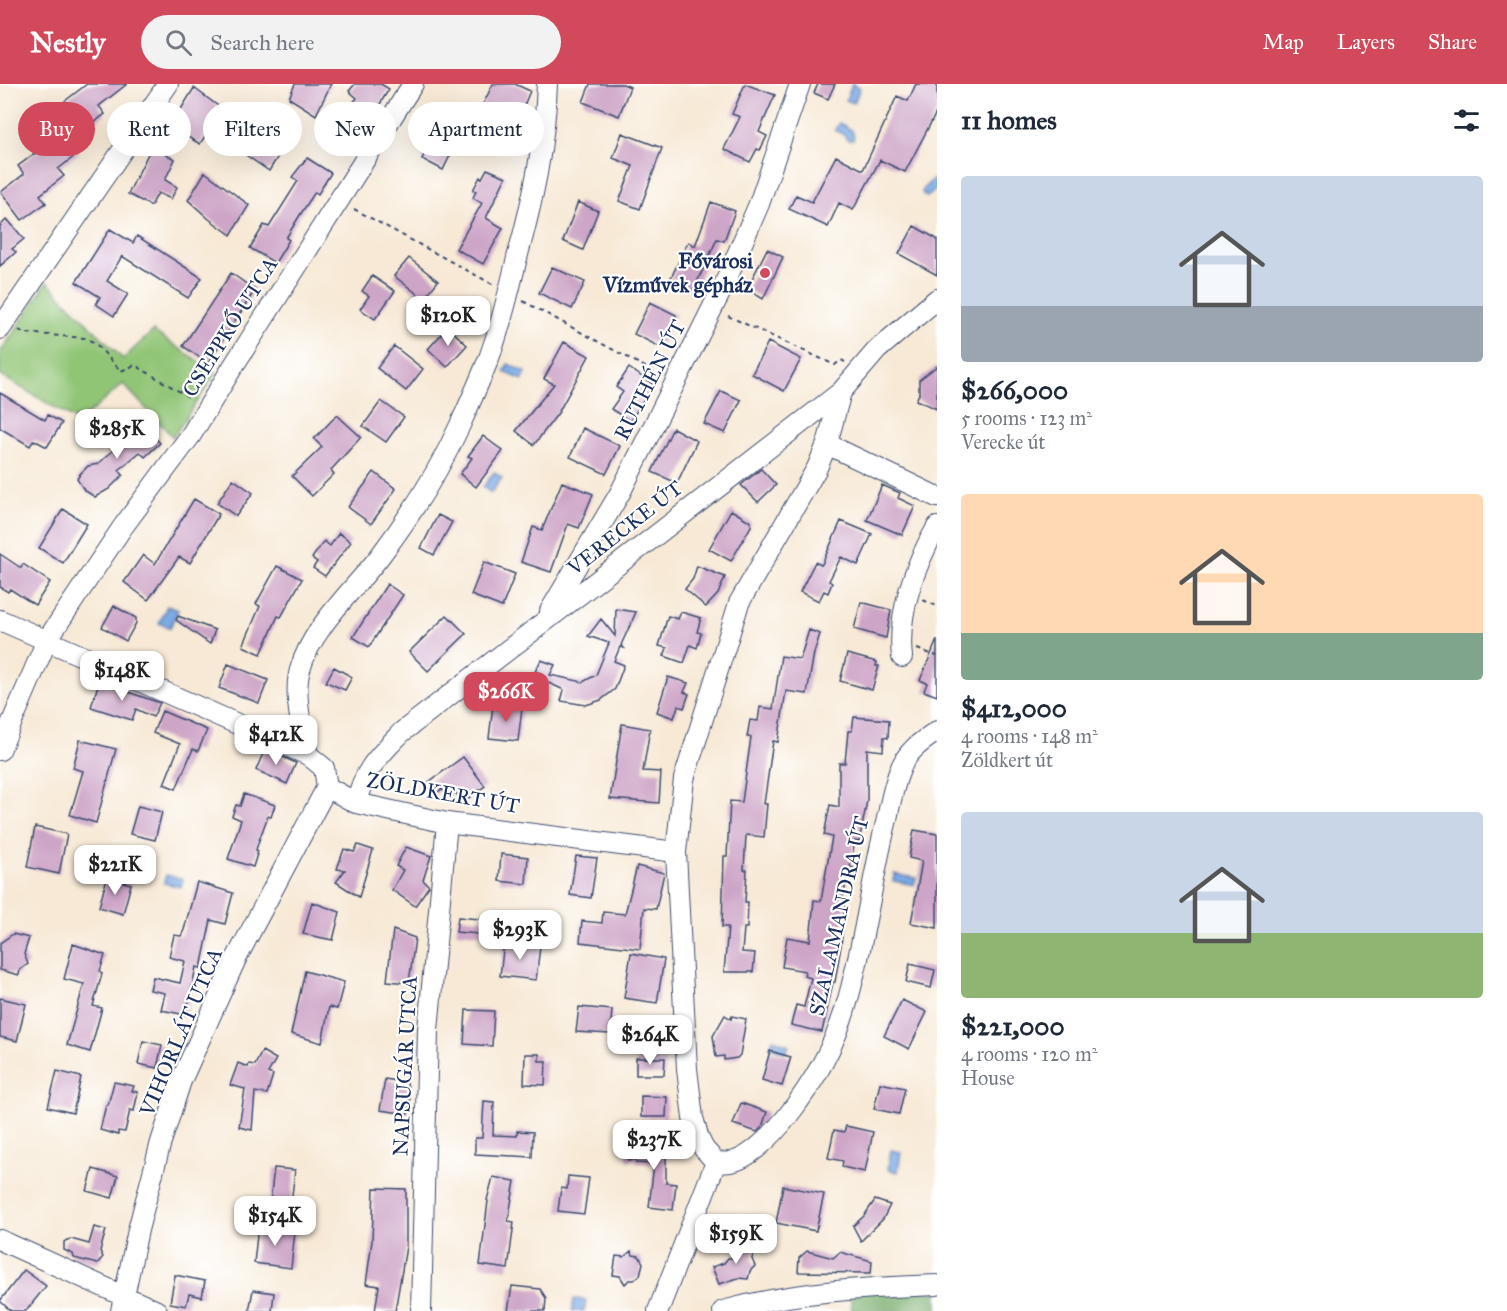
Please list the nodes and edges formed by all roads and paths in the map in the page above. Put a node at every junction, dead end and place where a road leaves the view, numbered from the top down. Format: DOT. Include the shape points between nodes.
graph roads {
  1 [pos="168,84"];
  2 [pos="412,84"];
  3 [pos="547,84"];
  4 [pos="800,84"];
  5 [pos="339,200"];
  6 [pos="508,293"];
  7 [pos="937,299"];
  8 [pos="712,309"];
  9 [pos="2,326"];
  10 [pos="835,365"];
  11 [pos="676,383"];
  12 [pos="841,392"];
  13 [pos="207,408"];
  14 [pos="827,444"];
  15 [pos="937,497"];
  16 [pos="937,527"];
  17 [pos="545,619"];
  18 [pos="0,620"];
  19 [pos="47,640"];
  20 [pos="902,657"];
  21 [pos="937,731"];
  22 [pos="0,750"];
  23 [pos="308,755"];
  24 [pos="327,787"];
  25 [pos="356,803"];
  26 [pos="447,823"];
  27 [pos="676,852"];
  28 [pos="716,1162"];
  29 [pos="0,1240"];
  30 [pos="937,1285"];
  31 [pos="122,1304"];
  32 [pos="157,1311"];
  33 [pos="422,1311"];
  34 [pos="658,1311"];
  35 [pos="723,1311"];
  1 -- 9 [label="street"];
  2 -- 5 [label="street, CSEPPKŐ UTCA"];
  3 -- 6 [label="street" via="540,160"];
  4 -- 8 [label="street, RUTHÉN ÚT" via="759,204"];
  5 -- 6 [label="path"];
  5 -- 13 [label="street, CSEPPKŐ UTCA"];
  6 -- 11 [label="path"];
  6 -- 23 [label="street" via="489,356 423,495 322,627 305,656 298,689"];
  7 -- 12 [label="street, VERECKE ÚT" via="877,350"];
  8 -- 10 [label="path"];
  8 -- 11 [label="street, RUTHÉN ÚT"];
  9 -- 13 [label="path" via="24,333 84,338 95,343 121,371 135,364"];
  11 -- 17 [label="street, RUTHÉN ÚT" via="620,493"];
  12 -- 14 [label="street"];
  12 -- 17 [label="street, VERECKE ÚT"];
  13 -- 19 [label="street, CSEPPKŐ UTCA"];
  14 -- 15 [label="street"];
  14 -- 27 [label="street" via="812,479 739,603 684,779"];
  16 -- 20 [label="street" via="909,586 900,642"];
  17 -- 25 [label="street, VERECKE ÚT" via="402,732 376,759 361,784"];
  18 -- 19 [label="street"];
  19 -- 22 [label="street, CSEPPKŐ UTCA"];
  19 -- 23 [label="street"];
  21 -- 28 [label="street, SZALAMANDRA ÚT" via="922,740 900,768 846,1006 834,1039 813,1079 769,1137 732,1162"];
  23 -- 24 [label="street" via="324,768"];
  24 -- 25 [label="street, ZÖLDKERT ÚT"];
  24 -- 31 [label="street, VIHORLÁT UTCA" via="236,960 181,1081 161,1142"];
  25 -- 26 [label="street, ZÖLDKERT ÚT"];
  26 -- 27 [label="street, ZÖLDKERT ÚT"];
  26 -- 33 [label="street, NAPSUGÁR UTCA" via="428,1030"];
  27 -- 28 [label="street" via="693,1118 704,1149"];
  28 -- 34 [label="street"];
  29 -- 31 [label="street"];
  30 -- 35 [label="street" via="782,1297"];
  31 -- 32 [label="street"];
}
